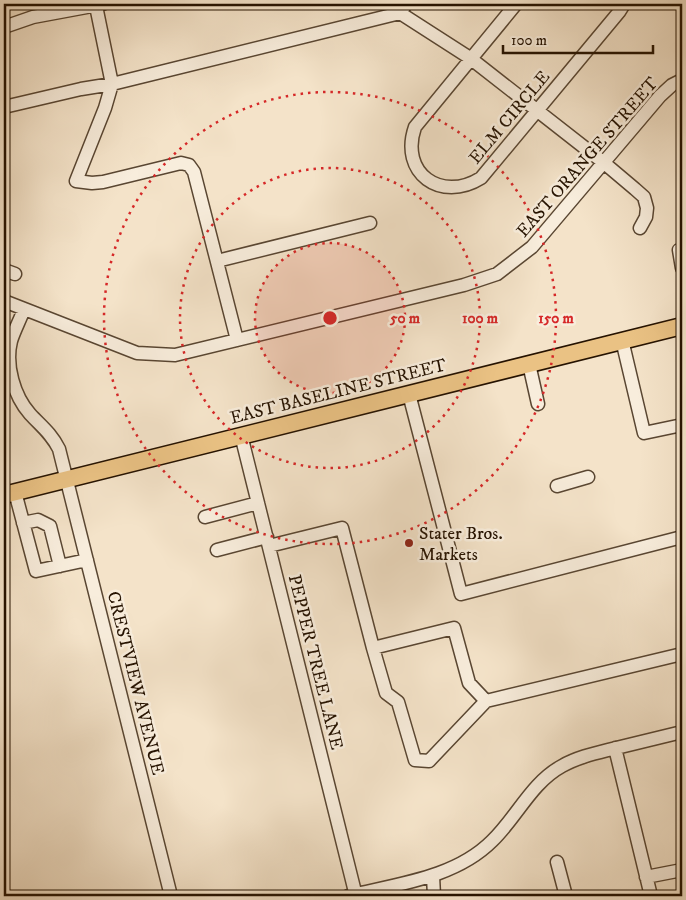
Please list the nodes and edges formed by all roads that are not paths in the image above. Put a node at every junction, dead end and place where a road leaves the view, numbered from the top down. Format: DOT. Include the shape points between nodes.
graph roads {
  1 [pos="516,4"];
  2 [pos="624,4"];
  3 [pos="100,5"];
  4 [pos="401,7"];
  5 [pos="4,27"];
  6 [pos="470,58"];
  7 [pos="682,80"];
  8 [pos="112,84"];
  9 [pos="4,107"];
  10 [pos="537,110"];
  11 [pos="603,162"];
  12 [pos="643,222"];
  13 [pos="370,223"];
  14 [pos="682,249"];
  15 [pos="217,261"];
  16 [pos="682,268"];
  17 [pos="4,301"];
  18 [pos="24,309"];
  19 [pos="682,326"];
  20 [pos="237,340"];
  21 [pos="622,340"];
  22 [pos="529,364"];
  23 [pos="409,394"];
  24 [pos="538,404"];
  25 [pos="682,425"];
  26 [pos="241,436"];
  27 [pos="588,477"];
  28 [pos="66,479"];
  29 [pos="557,486"];
  30 [pos="9,494"];
  31 [pos="258,503"];
  32 [pos="205,517"];
  33 [pos="23,523"];
  34 [pos="682,537"];
  35 [pos="268,541"];
  36 [pos="217,550"];
  37 [pos="87,560"];
  38 [pos="60,566"];
  39 [pos="373,648"];
  40 [pos="682,654"];
  41 [pos="486,701"];
  42 [pos="682,732"];
  43 [pos="615,748"];
  44 [pos="557,862"];
  45 [pos="682,870"];
  46 [pos="433,876"];
  47 [pos="646,877"];
  48 [pos="171,896"];
  49 [pos="353,896"];
  50 [pos="434,896"];
  51 [pos="566,896"];
  52 [pos="651,896"];
  1 -- 6 [label="street, ELM CIRCLE"];
  2 -- 10 [label="street, ELM CIRCLE"];
  3 -- 5 [label="street" via="33,17"];
  3 -- 8 [label="street"];
  4 -- 6 [label="street"];
  4 -- 8 [label="street"];
  6 -- 10 [label="street"];
  6 -- 10 [label="street, ELM CIRCLE" via="415,127 411,141 412,157 427,180 453,188 481,178"];
  7 -- 11 [label="street, EAST ORANGE STREET" via="660,96"];
  8 -- 9 [label="street"];
  8 -- 15 [label="street" via="76,181 103,182 181,163 189,165 194,172"];
  10 -- 11 [label="street"];
  11 -- 12 [label="street" via="644,197 647,208"];
  11 -- 20 [label="street, EAST ORANGE STREET" via="532,248 497,274 464,286"];
  13 -- 15 [label="street"];
  14 -- 16 [label="street" via="679,250"];
  15 -- 20 [label="street"];
  17 -- 18 [label="street, EAST ORANGE STREET"];
  18 -- 20 [label="street, EAST ORANGE STREET" via="137,353 175,355"];
  18 -- 28 [label="street, CRESTVIEW AVENUE" via="11,342 11,368 16,392 29,412 52,436 59,449"];
  19 -- 21 [label="main road, EAST BASELINE STREET"];
  21 -- 22 [label="main road, EAST BASELINE STREET"];
  21 -- 25 [label="street" via="644,433"];
  22 -- 23 [label="main road, EAST BASELINE STREET"];
  22 -- 24 [label="street"];
  23 -- 26 [label="main road, EAST BASELINE STREET"];
  23 -- 34 [label="street" via="461,594"];
  26 -- 28 [label="main road, EAST BASELINE STREET"];
  26 -- 31 [label="street, PEPPER TREE LANE"];
  27 -- 29 [label="street"];
  28 -- 30 [label="main road, EAST BASELINE STREET"];
  28 -- 37 [label="street, CRESTVIEW AVENUE"];
  30 -- 33 [label="street"];
  31 -- 32 [label="street"];
  31 -- 35 [label="street, PEPPER TREE LANE"];
  33 -- 38 [label="street" via="38,520 50,526"];
  33 -- 38 [label="street" via="36,571"];
  35 -- 36 [label="street"];
  35 -- 39 [label="street" via="342,528"];
  35 -- 49 [label="street, PEPPER TREE LANE"];
  37 -- 38 [label="street"];
  37 -- 48 [label="street, CRESTVIEW AVENUE"];
  39 -- 41 [label="street" via="454,628 469,683"];
  39 -- 41 [label="street" via="386,693 398,702 415,760 429,761"];
  40 -- 41 [label="street"];
  42 -- 43 [label="street"];
  43 -- 46 [label="street" via="560,767 526,798 492,841 461,863"];
  43 -- 47 [label="street"];
  44 -- 51 [label="street"];
  45 -- 47 [label="street"];
  46 -- 49 [label="street"];
  46 -- 50 [label="street"];
  47 -- 52 [label="street"];
}
